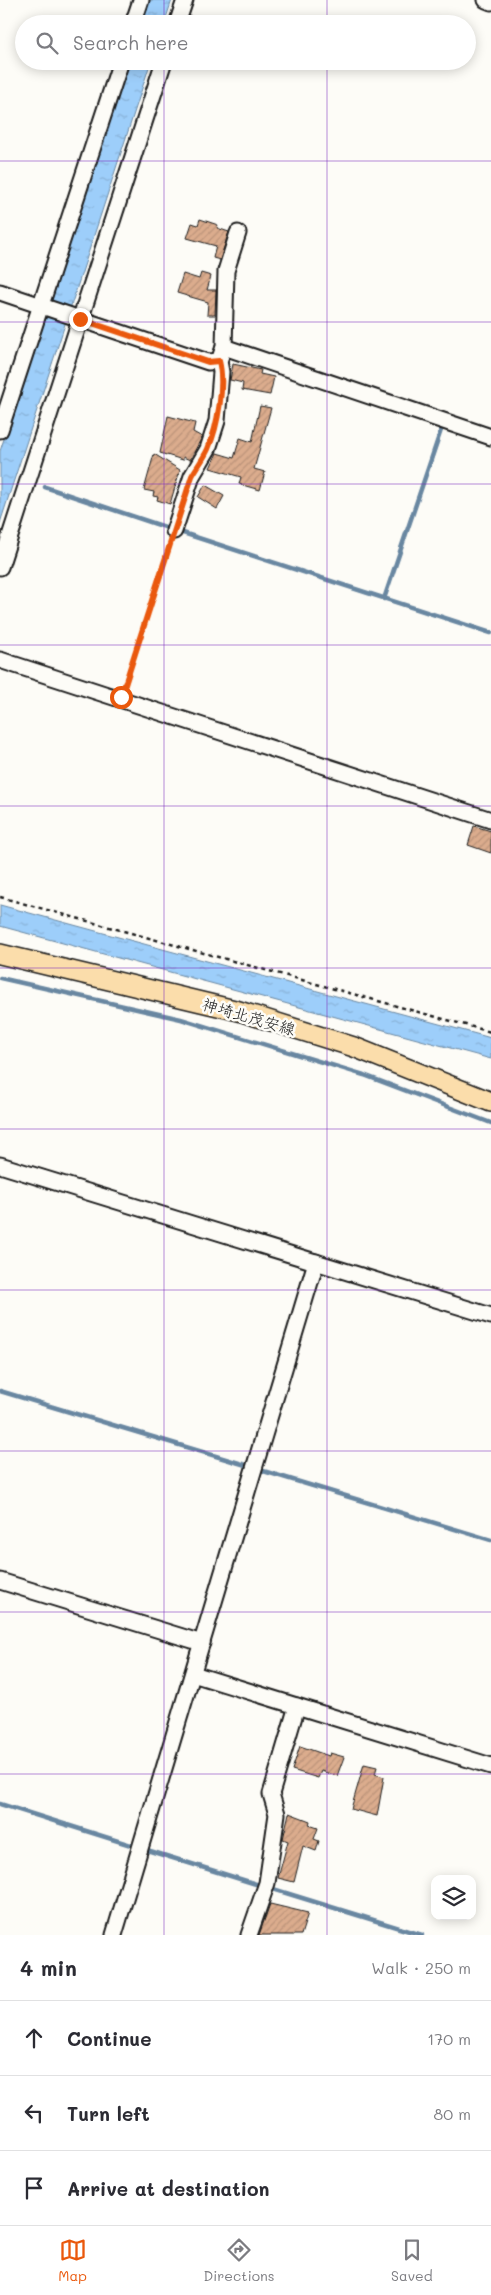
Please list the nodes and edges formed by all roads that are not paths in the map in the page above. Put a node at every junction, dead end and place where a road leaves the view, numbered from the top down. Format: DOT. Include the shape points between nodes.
graph roads {
  1 [pos="141,0"];
  2 [pos="184,0"];
  3 [pos="486,0"];
  4 [pos="491,2"];
  5 [pos="136,15"];
  6 [pos="180,15"];
  7 [pos="118,70"];
  8 [pos="161,70"];
  9 [pos="238,233"];
  10 [pos="0,292"];
  11 [pos="43,306"];
  12 [pos="76,317"];
  13 [pos="221,354"];
  14 [pos="0,430"];
  15 [pos="491,437"];
  16 [pos="174,532"];
  17 [pos="0,567"];
  18 [pos="0,660"];
  19 [pos="491,820"];
  20 [pos="0,954"];
  21 [pos="491,1102"];
  22 [pos="0,1165"];
  23 [pos="316,1262"];
  24 [pos="491,1316"];
  25 [pos="0,1581"];
  26 [pos="202,1643"];
  27 [pos="193,1674"];
  28 [pos="297,1706"];
  29 [pos="491,1766"];
  30 [pos="114,1935"];
  31 [pos="249,1935"];
  1 -- 5 [label="street"];
  2 -- 6 [label="street"];
  3 -- 4 [label="street"];
  7 -- 11 [label="street"];
  8 -- 12 [label="street"];
  9 -- 13 [label="street" via="226,271"];
  10 -- 11 [label="street"];
  11 -- 12 [label="street"];
  11 -- 14 [label="street"];
  12 -- 13 [label="street" via="208,362"];
  12 -- 17 [label="street"];
  13 -- 15 [label="street"];
  13 -- 16 [label="street" via="217,421 208,449 192,476"];
  18 -- 19 [label="street"];
  20 -- 21 [label="main road, 神埼北茂安線" via="239,1011 354,1047"];
  22 -- 23 [label="street"];
  23 -- 24 [label="street"];
  23 -- 26 [label="street"];
  25 -- 26 [label="street"];
  26 -- 27 [label="street"];
  27 -- 28 [label="street"];
  27 -- 30 [label="street"];
  28 -- 29 [label="street"];
  28 -- 31 [label="street" via="271,1794 277,1814 267,1883"];
}
